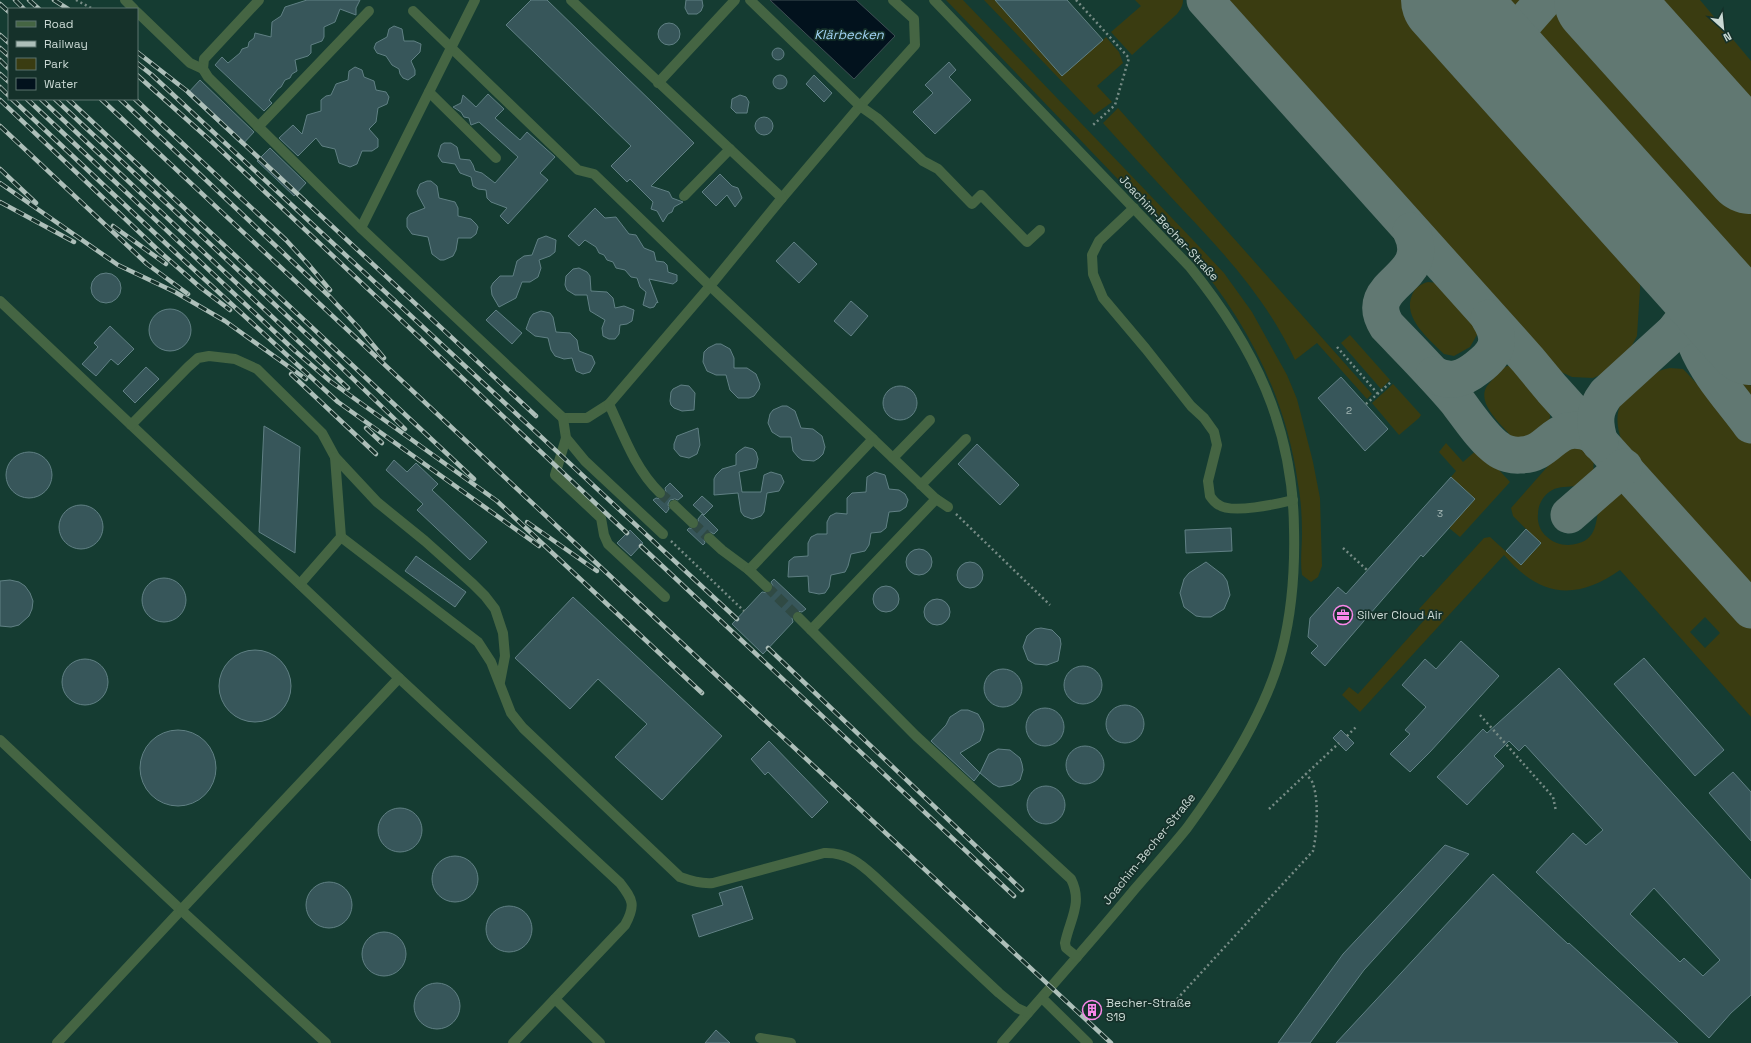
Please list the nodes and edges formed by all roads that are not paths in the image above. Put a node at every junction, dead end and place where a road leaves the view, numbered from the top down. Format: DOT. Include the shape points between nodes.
graph roads {
  1 [pos="125,0"];
  2 [pos="259,0"];
  3 [pos="475,0"];
  4 [pos="571,0"];
  5 [pos="735,0"];
  6 [pos="750,0"];
  7 [pos="893,0"];
  8 [pos="934,0"];
  9 [pos="133,8"];
  10 [pos="369,11"];
  11 [pos="413,11"];
  12 [pos="138,13"];
  13 [pos="451,47"];
  14 [pos="203,69"];
  15 [pos="658,83"];
  16 [pos="429,92"];
  17 [pos="860,106"];
  18 [pos="258,127"];
  19 [pos="730,149"];
  20 [pos="496,158"];
  21 [pos="684,196"];
  22 [pos="782,198"];
  23 [pos="1134,208"];
  24 [pos="361,228"];
  25 [pos="1040,230"];
  26 [pos="710,286"];
  27 [pos="0,301"];
  28 [pos="609,404"];
  29 [pos="563,418"];
  30 [pos="930,420"];
  31 [pos="131,425"];
  32 [pos="566,438"];
  33 [pos="873,439"];
  34 [pos="966,439"];
  35 [pos="335,457"];
  36 [pos="893,458"];
  37 [pos="921,485"];
  38 [pos="660,493"];
  39 [pos="936,499"];
  40 [pos="1293,500"];
  41 [pos="674,505"];
  42 [pos="948,507"];
  43 [pos="693,523"];
  44 [pos="663,534"];
  45 [pos="341,537"];
  46 [pos="709,538"];
  47 [pos="749,570"];
  48 [pos="300,584"];
  49 [pos="767,586"];
  50 [pos="665,597"];
  51 [pos="798,617"];
  52 [pos="811,630"];
  53 [pos="398,678"];
  54 [pos="500,682"];
  55 [pos="0,740"];
  56 [pos="181,910"];
  57 [pos="1077,957"];
  58 [pos="1042,998"];
  59 [pos="555,999"];
  60 [pos="1028,1013"];
  61 [pos="760,1038"];
  62 [pos="57,1043"];
  63 [pos="326,1043"];
  64 [pos="513,1043"];
  65 [pos="600,1043"];
  66 [pos="791,1043"];
  67 [pos="1002,1043"];
  68 [pos="1088,1043"];
  1 -- 9 [label="street"];
  2 -- 14 [label="street" via="204,59"];
  3 -- 13 [label="street"];
  4 -- 15 [label="street"];
  5 -- 15 [label="street"];
  6 -- 17 [label="street"];
  7 -- 17 [label="street" via="914,19 915,45"];
  8 -- 23 [label="street, Joachim-Becher-Straße"];
  10 -- 18 [label="street"];
  11 -- 13 [label="street"];
  12 -- 14 [label="street" via="190,63"];
  13 -- 16 [label="street"];
  13 -- 26 [label="street" via="578,170 594,174"];
  14 -- 18 [label="street"];
  15 -- 19 [label="street"];
  16 -- 20 [label="street"];
  16 -- 24 [label="street"];
  17 -- 22 [label="street"];
  17 -- 25 [label="street" via="877,118 923,161 938,170 972,204 981,195 1026,242"];
  18 -- 24 [label="street"];
  19 -- 21 [label="street"];
  19 -- 22 [label="street"];
  22 -- 26 [label="street"];
  23 -- 40 [label="street, Joachim-Becher-Straße" via="1190,267 1235,328 1267,392 1281,429 1291,476"];
  23 -- 40 [label="street" via="1099,241 1092,255 1093,274 1102,298 1214,432 1217,445 1208,481 1210,496 1219,506 1263,507"];
  24 -- 29 [label="street"];
  26 -- 28 [label="street"];
  26 -- 33 [label="street"];
  27 -- 31 [label="street"];
  28 -- 29 [label="street" via="587,418"];
  28 -- 38 [label="street" via="637,464"];
  29 -- 32 [label="street"];
  30 -- 36 [label="street"];
  31 -- 35 [label="street" via="198,358 209,356 235,359 257,369 271,382 322,434"];
  31 -- 48 [label="street"];
  32 -- 44 [label="street" via="585,461"];
  32 -- 50 [label="street" via="555,475 601,518 608,544"];
  33 -- 36 [label="street"];
  33 -- 47 [label="street"];
  34 -- 37 [label="street"];
  35 -- 45 [label="street"];
  35 -- 54 [label="street" via="377,502 425,541 485,596 494,610 502,634 505,656"];
  36 -- 37 [label="street"];
  37 -- 39 [label="street"];
  39 -- 42 [label="street"];
  39 -- 52 [label="street"];
  40 -- 57 [label="street, Joachim-Becher-Straße" via="1295,547 1292,593 1282,650 1265,698 1236,753 1186,829"];
  41 -- 43 [label="street"];
  45 -- 48 [label="street"];
  45 -- 54 [label="street" via="478,642 492,662"];
  46 -- 47 [label="street"];
  47 -- 49 [label="street"];
  48 -- 53 [label="street"];
  51 -- 52 [label="street"];
  52 -- 57 [label="street" via="916,736 1071,879 1075,887 1076,904 1065,943 1066,948"];
  53 -- 56 [label="street"];
  53 -- 59 [label="street" via="620,883 631,900 633,908 625,925"];
  54 -- 60 [label="street" via="511,713 523,728 680,877 713,883 824,853 849,857 870,872 998,993"];
  55 -- 56 [label="street"];
  56 -- 62 [label="street"];
  56 -- 63 [label="street"];
  57 -- 58 [label="street, Joachim-Becher-Straße"];
  58 -- 60 [label="street, Joachim-Becher-Straße"];
  58 -- 68 [label="street"];
  59 -- 64 [label="street"];
  59 -- 65 [label="street"];
  60 -- 67 [label="street, Joachim-Becher-Straße"];
  61 -- 66 [label="street"];
}
